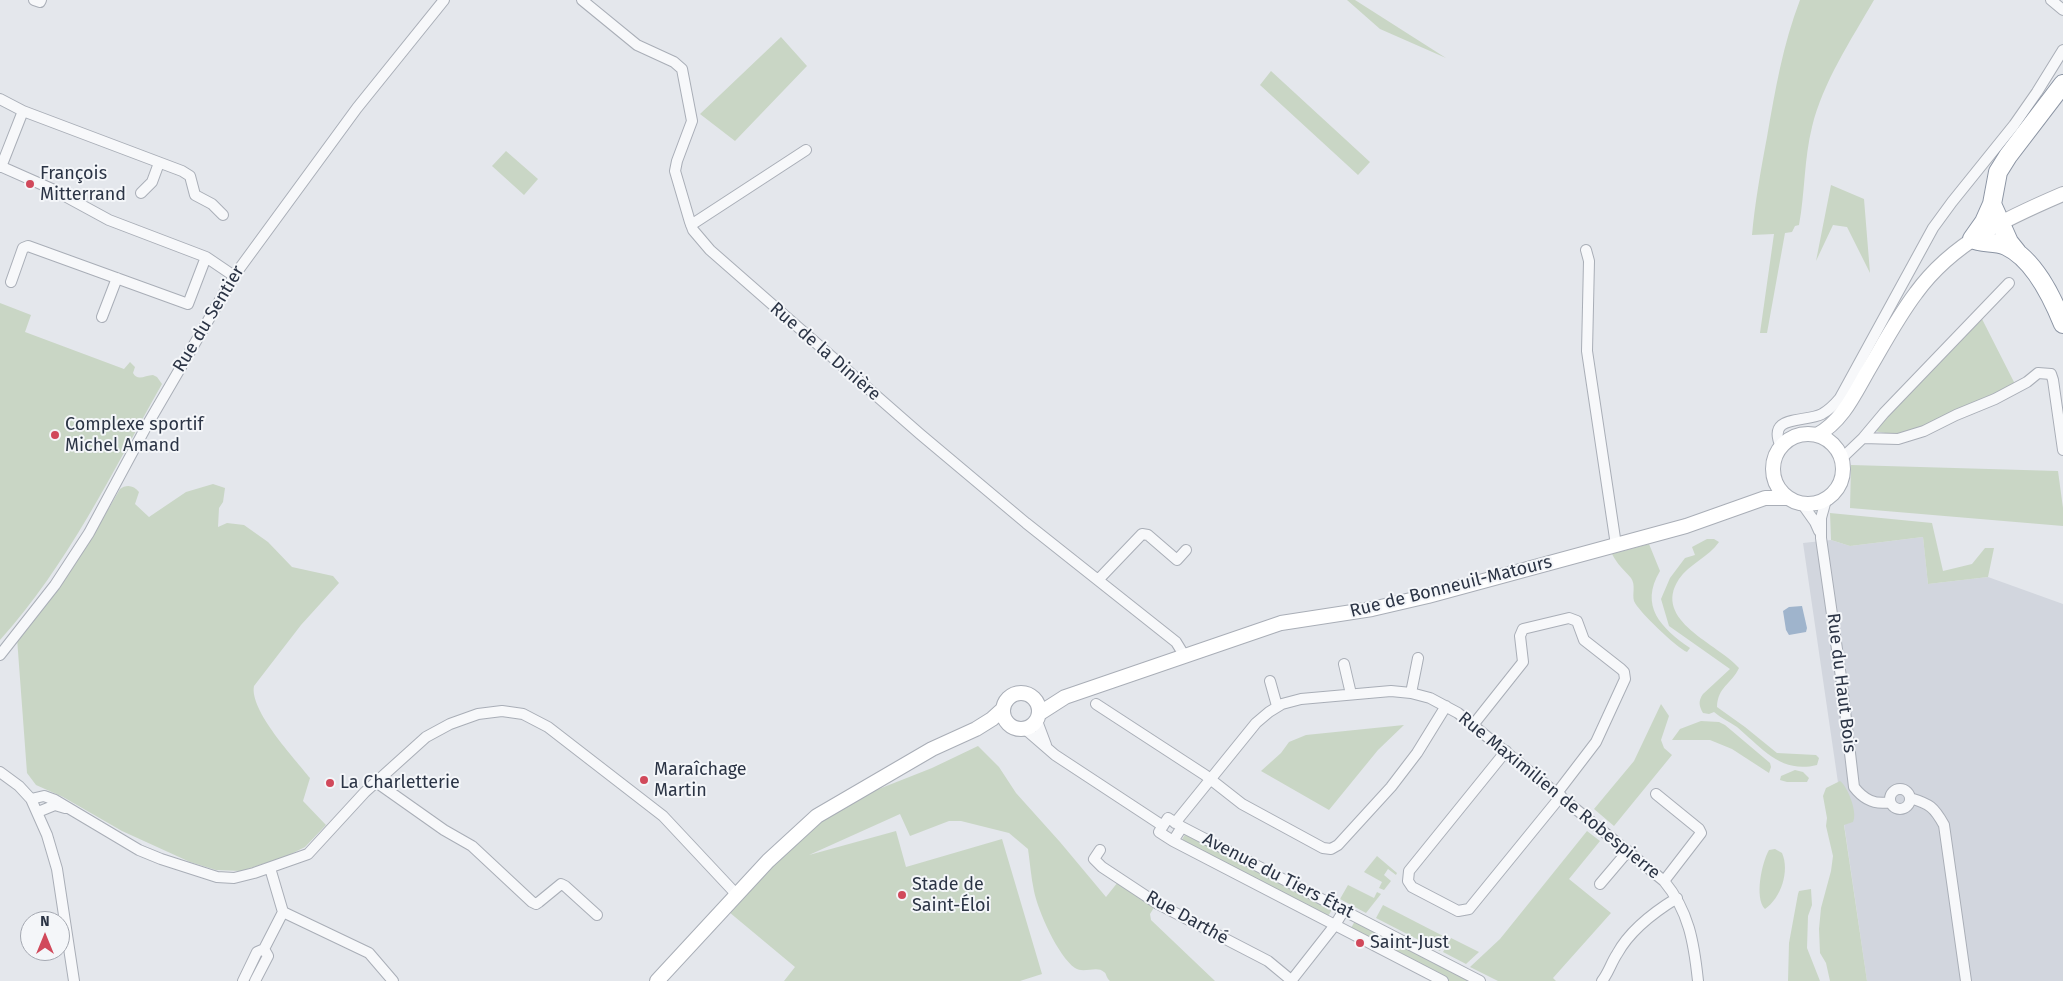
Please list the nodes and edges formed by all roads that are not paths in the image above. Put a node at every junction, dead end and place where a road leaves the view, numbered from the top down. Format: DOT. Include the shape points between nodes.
graph roads {
  1 [pos="34,0"];
  2 [pos="41,0"];
  3 [pos="444,0"];
  4 [pos="582,0"];
  5 [pos="2051,0"];
  6 [pos="2063,10"];
  7 [pos="2063,50"];
  8 [pos="2063,84"];
  9 [pos="0,99"];
  10 [pos="23,111"];
  11 [pos="806,150"];
  12 [pos="159,163"];
  13 [pos="1,166"];
  14 [pos="141,193"];
  15 [pos="2061,195"];
  16 [pos="1992,204"];
  17 [pos="223,215"];
  18 [pos="2000,222"];
  19 [pos="691,225"];
  20 [pos="1972,239"];
  21 [pos="1586,250"];
  22 [pos="2020,256"];
  23 [pos="206,257"];
  24 [pos="234,276"];
  25 [pos="117,278"];
  26 [pos="11,282"];
  27 [pos="2009,283"];
  28 [pos="102,316"];
  29 [pos="2063,324"];
  30 [pos="1847,408"];
  31 [pos="1817,435"];
  32 [pos="1863,438"];
  33 [pos="1781,447"];
  34 [pos="2063,450"];
  35 [pos="1838,454"];
  36 [pos="1772,475"];
  37 [pos="1785,498"];
  38 [pos="1826,500"];
  39 [pos="1752,502"];
  40 [pos="1803,504"];
  41 [pos="1821,538"];
  42 [pos="1616,545"];
  43 [pos="1186,550"];
  44 [pos="1098,580"];
  45 [pos="0,655"];
  46 [pos="1184,655"];
  47 [pos="1418,658"];
  48 [pos="1344,664"];
  49 [pos="1270,681"];
  50 [pos="1411,693"];
  51 [pos="1351,694"];
  52 [pos="1065,697"];
  53 [pos="1034,698"];
  54 [pos="1096,704"];
  55 [pos="1277,706"];
  56 [pos="1446,706"];
  57 [pos="1003,709"];
  58 [pos="1038,717"];
  59 [pos="1008,723"];
  60 [pos="1473,725"];
  61 [pos="976,729"];
  62 [pos="1025,729"];
  63 [pos="1047,749"];
  64 [pos="1506,751"];
  65 [pos="0,772"];
  66 [pos="1211,780"];
  67 [pos="376,782"];
  68 [pos="1656,794"];
  69 [pos="1559,795"];
  70 [pos="31,799"];
  71 [pos="38,812"];
  72 [pos="74,812"];
  73 [pos="1178,825"];
  74 [pos="1163,826"];
  75 [pos="1172,841"];
  76 [pos="1100,850"];
  77 [pos="1628,851"];
  78 [pos="270,868"];
  79 [pos="1664,881"];
  80 [pos="1600,884"];
  81 [pos="737,895"];
  82 [pos="1677,898"];
  83 [pos="1344,910"];
  84 [pos="283,912"];
  85 [pos="597,915"];
  86 [pos="1335,925"];
  87 [pos="264,949"];
  88 [pos="74,981"];
  89 [pos="243,981"];
  90 [pos="255,981"];
  91 [pos="393,981"];
  92 [pos="657,981"];
  93 [pos="1291,981"];
  94 [pos="1443,981"];
  95 [pos="1480,981"];
  96 [pos="1602,981"];
  97 [pos="1698,981"];
  98 [pos="1966,981"];
  1 -- 2 [label="street"];
  3 -- 24 [label="street, Rue du Sentier" via="358,107"];
  4 -- 19 [label="street, Rue de la Dinière" via="637,44 674,62 682,70 692,121 676,160 675,171"];
  5 -- 6 [label="street"];
  7 -- 33 [label="street" via="2014,125 1933,228 1840,398 1822,414 1780,425 1777,430"];
  8 -- 16 [label="highway" via="1998,172"];
  9 -- 10 [label="street"];
  10 -- 12 [label="street"];
  10 -- 13 [label="street"];
  11 -- 19 [label="street"];
  12 -- 14 [label="street" via="152,182"];
  12 -- 17 [label="street" via="190,176 195,195 212,204"];
  13 -- 23 [label="street" via="109,220"];
  15 -- 18 [label="main road"];
  16 -- 18 [label="highway"];
  16 -- 20 [label="highway"];
  18 -- 20 [label="main road"];
  18 -- 22 [label="highway"];
  19 -- 44 [label="street, Rue de la Dinière" via="710,250 920,434"];
  20 -- 22 [label="highway" via="2000,244"];
  20 -- 30 [label="main road" via="1916,292"];
  21 -- 42 [label="street" via="1589,261 1587,351"];
  22 -- 29 [label="highway" via="2048,292"];
  23 -- 24 [label="street"];
  23 -- 25 [label="street" via="188,304"];
  24 -- 45 [label="street, Rue du Sentier" via="89,533 50,592"];
  25 -- 26 [label="street" via="28,246 23,248"];
  25 -- 28 [label="street"];
  27 -- 32 [label="street"];
  30 -- 31 [label="main road" via="1828,430"];
  30 -- 35 [label="main road" via="1837,436"];
  31 -- 33 [label="main road" via="1797,436"];
  31 -- 35 [label="main road" via="1826,439"];
  32 -- 34 [label="street" via="1898,439 1924,431 1996,399 2038,373 2047,372 2054,380"];
  32 -- 35 [label="street"];
  33 -- 36 [label="main road"];
  35 -- 38 [label="main road" via="1841,482"];
  36 -- 37 [label="main road"];
  36 -- 39 [label="main road, Rue de Bonneuil-Matours"];
  37 -- 39 [label="main road, Rue de Bonneuil-Matours"];
  37 -- 40 [label="main road"];
  38 -- 40 [label="main road"];
  38 -- 41 [label="street, Rue du Haut Bois" via="1821,518"];
  39 -- 42 [label="main road, Rue de Bonneuil-Matours" via="1704,520"];
  40 -- 41 [label="street, Rue du Haut Bois"];
  41 -- 98 [label="street, Rue du Haut Bois" via="1854,787 1871,802 1890,802 1902,810 1908,806 1910,798 1928,803 1937,812 1944,825"];
  42 -- 46 [label="main road, Rue de Bonneuil-Matours" via="1386,606 1281,623"];
  43 -- 44 [label="street" via="1177,560 1142,534"];
  44 -- 46 [label="street, Rue de la Dinière" via="1176,642"];
  46 -- 52 [label="main road, Rue de Bonneuil-Matours"];
  47 -- 50 [label="street"];
  48 -- 51 [label="street"];
  49 -- 55 [label="street"];
  50 -- 51 [label="street, Rue Maximilien de Robespierre"];
  50 -- 56 [label="street, Rue Maximilien de Robespierre"];
  51 -- 55 [label="street, Rue Maximilien de Robespierre" via="1301,699"];
  52 -- 53 [label="main road, Rue de Bonneuil-Matours"];
  52 -- 58 [label="main road, Rue de Bonneuil-Matours"];
  53 -- 57 [label="main road" via="1015,694"];
  53 -- 58 [label="main road" via="1038,704"];
  54 -- 66 [label="street"];
  55 -- 66 [label="street, Rue Maximilien de Robespierre" via="1256,724"];
  56 -- 60 [label="street, Rue Maximilien de Robespierre"];
  56 -- 66 [label="street" via="1390,787 1331,849 1323,848 1263,816"];
  57 -- 59 [label="main road"];
  57 -- 61 [label="main road"];
  58 -- 62 [label="main road"];
  58 -- 63 [label="street"];
  59 -- 61 [label="main road"];
  59 -- 62 [label="main road" via="1014,728"];
  60 -- 64 [label="street, Rue Maximilien de Robespierre"];
  60 -- 69 [label="street" via="1523,662 1520,636 1523,629 1564,618 1577,621 1584,640 1621,669 1625,679 1596,742"];
  61 -- 81 [label="main road" via="932,749 817,816 800,829"];
  62 -- 63 [label="street"];
  63 -- 74 [label="street"];
  64 -- 69 [label="street, Rue Maximilien de Robespierre"];
  64 -- 69 [label="street" via="1409,871 1408,881 1412,887 1458,911 1470,909"];
  65 -- 70 [label="street"];
  66 -- 73 [label="street, Rue Maximilien de Robespierre"];
  67 -- 78 [label="street" via="308,854"];
  67 -- 81 [label="street" via="426,737 450,724 491,711 523,714 548,726 663,816"];
  67 -- 85 [label="street" via="477,850 532,902 536,904 561,884"];
  68 -- 79 [label="street" via="1701,833"];
  69 -- 77 [label="street, Rue Maximilien de Robespierre"];
  70 -- 71 [label="street"];
  70 -- 72 [label="street" via="49,797"];
  71 -- 72 [label="street" via="55,805"];
  71 -- 88 [label="street" via="57,869"];
  72 -- 78 [label="street" via="139,850 217,877 234,878"];
  73 -- 74 [label="street" via="1168,818"];
  73 -- 75 [label="street, Rue Maximilien de Robespierre"];
  73 -- 83 [label="street, Avenue du Tiers État"];
  74 -- 75 [label="street" via="1159,832"];
  75 -- 86 [label="street, Avenue du Tiers État"];
  76 -- 93 [label="street, Rue Darthé" via="1094,859 1102,867 1158,904 1268,961"];
  77 -- 79 [label="street, Rue Maximilien de Robespierre"];
  77 -- 80 [label="street"];
  78 -- 84 [label="street"];
  79 -- 82 [label="street, Rue Maximilien de Robespierre"];
  81 -- 92 [label="main road"];
  82 -- 96 [label="street" via="1655,912 1634,932 1617,953"];
  82 -- 97 [label="street, Rue Maximilien de Robespierre" via="1693,936"];
  83 -- 86 [label="street"];
  83 -- 95 [label="street, Avenue du Tiers État"];
  84 -- 87 [label="street"];
  84 -- 91 [label="street" via="369,953"];
  86 -- 93 [label="street"];
  86 -- 94 [label="street, Avenue du Tiers État"];
  87 -- 89 [label="street" via="257,952"];
  87 -- 90 [label="street" via="268,956"];
}
